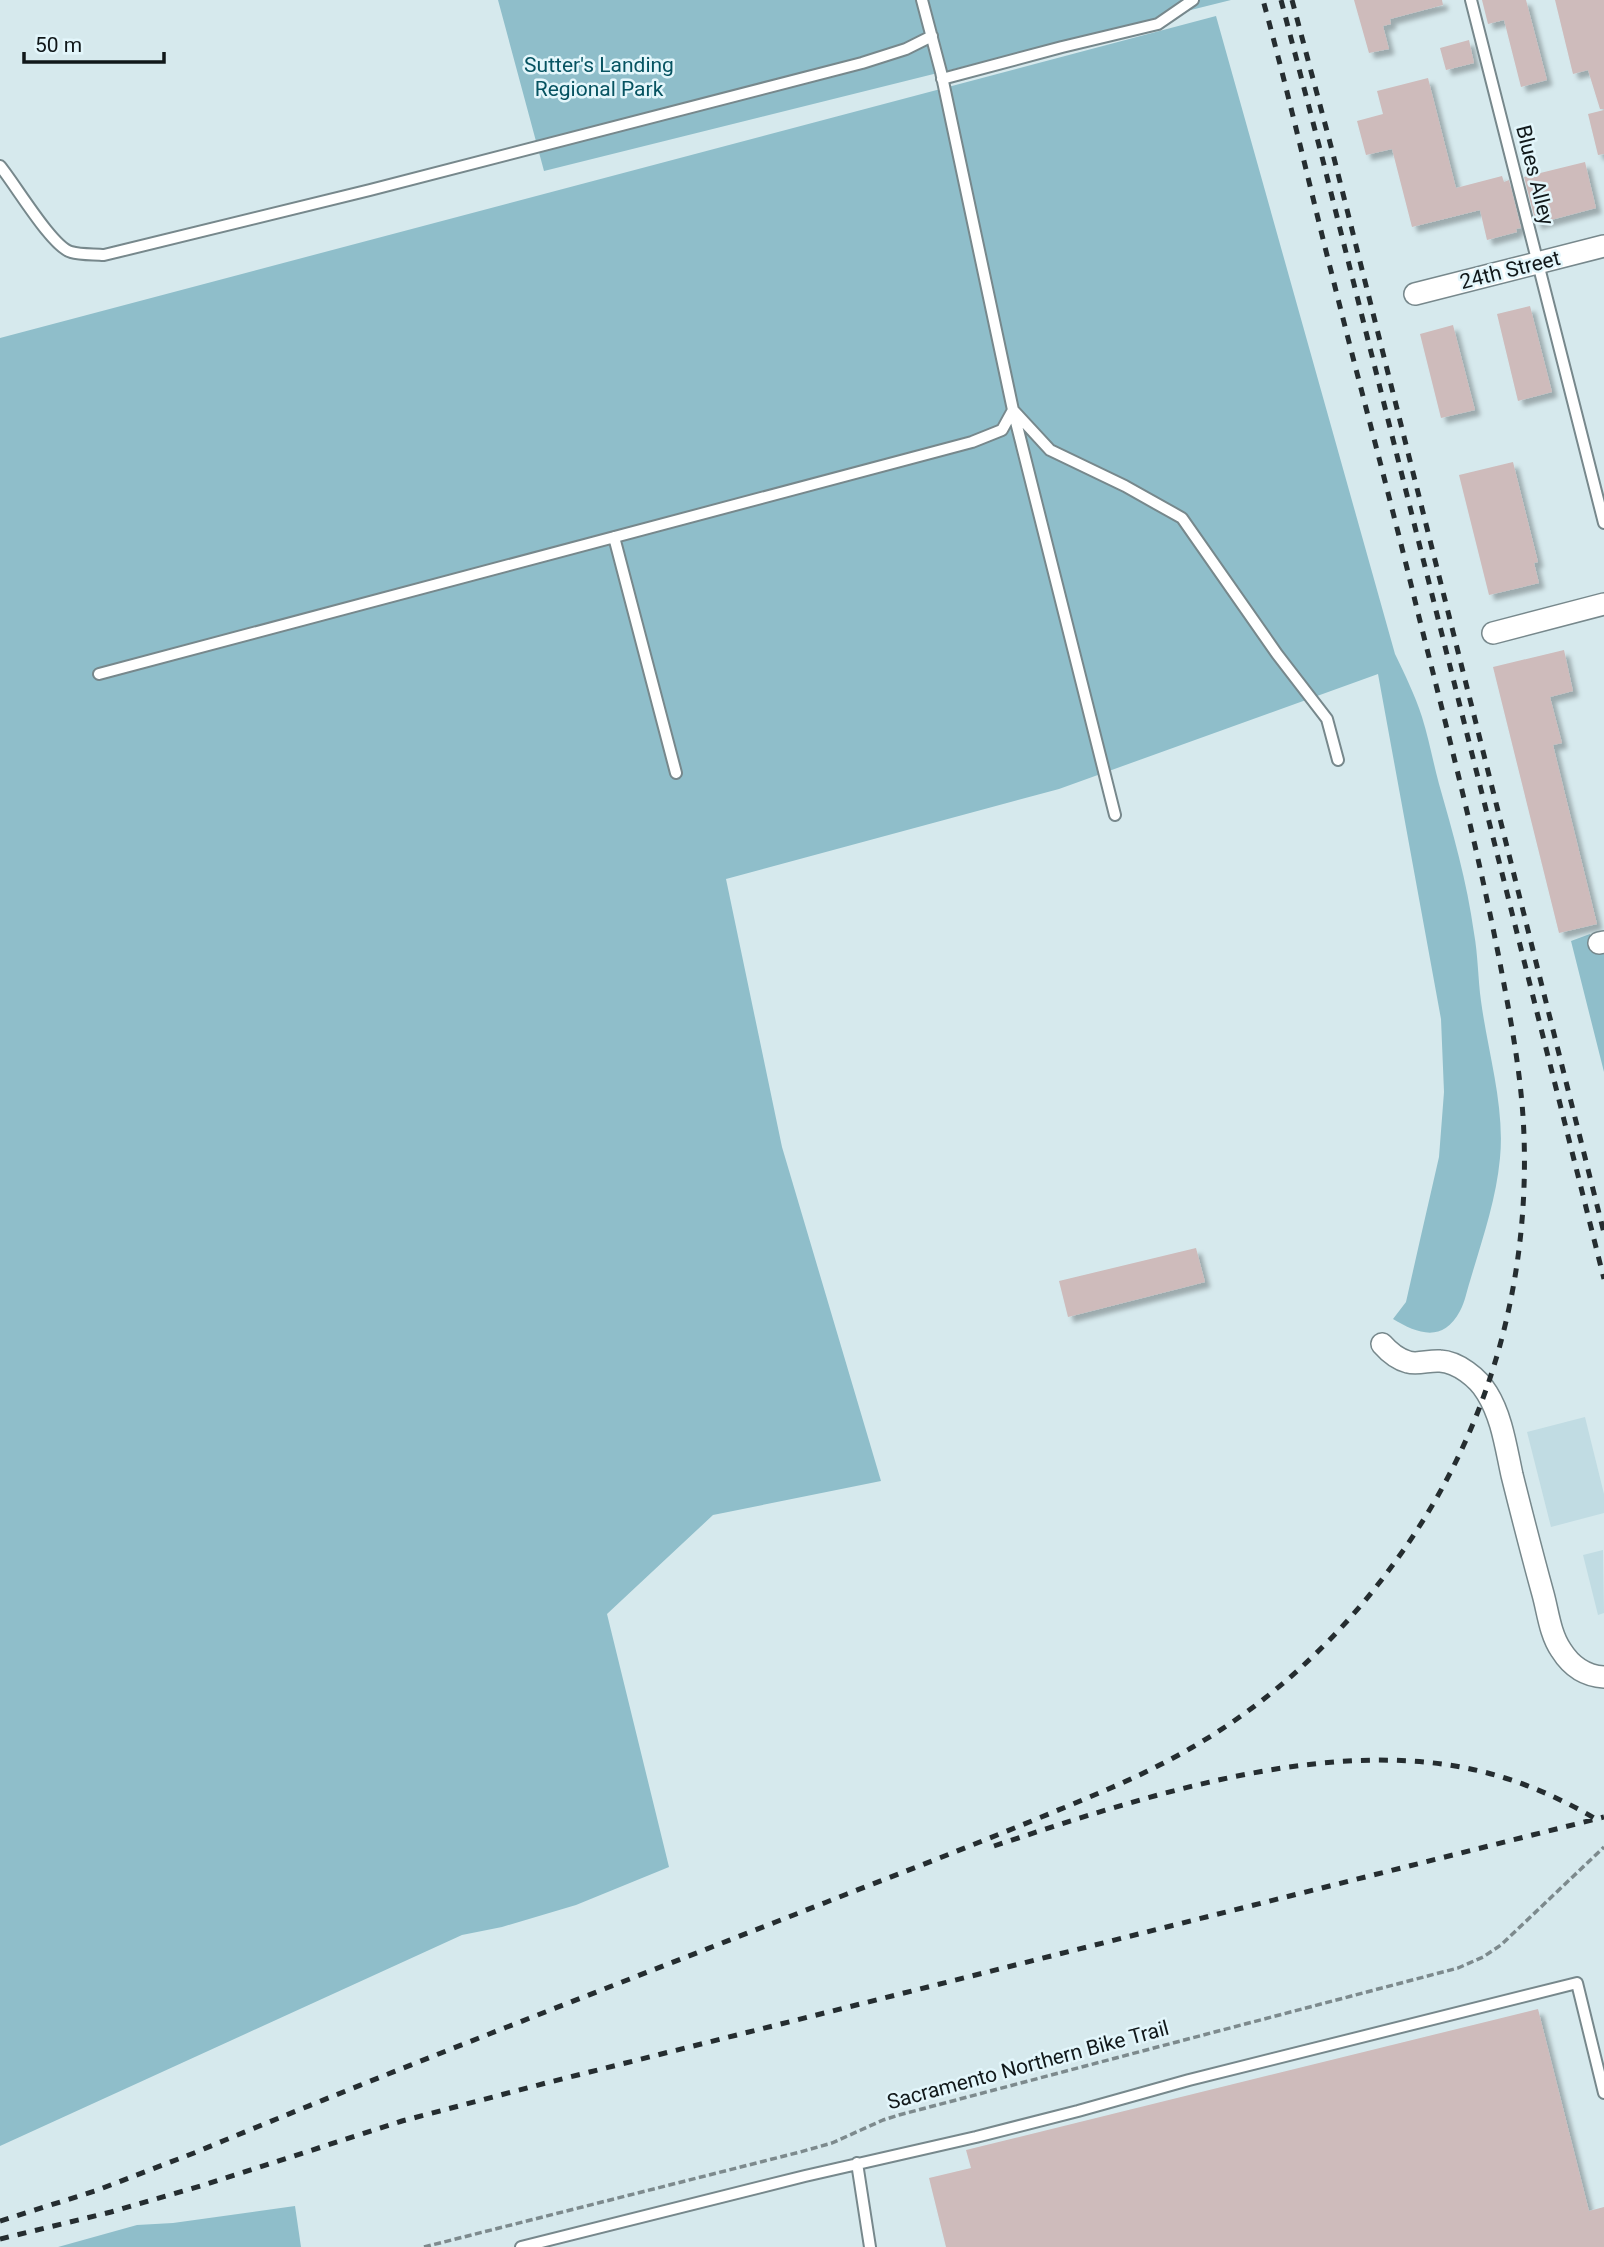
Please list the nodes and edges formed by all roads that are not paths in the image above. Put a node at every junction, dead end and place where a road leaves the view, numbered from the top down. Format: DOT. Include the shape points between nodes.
graph roads {
  1 [pos="922,0"];
  2 [pos="1193,0"];
  3 [pos="1471,0"];
  4 [pos="932,36"];
  5 [pos="942,79"];
  6 [pos="0,166"];
  7 [pos="1604,246"];
  8 [pos="1538,263"];
  9 [pos="1415,294"];
  10 [pos="1013,410"];
  11 [pos="1604,523"];
  12 [pos="614,537"];
  13 [pos="1604,604"];
  14 [pos="1493,633"];
  15 [pos="99,674"];
  16 [pos="1338,760"];
  17 [pos="676,773"];
  18 [pos="1115,815"];
  19 [pos="1382,1344"];
  20 [pos="1604,1677"];
  21 [pos="1604,2093"];
  22 [pos="857,2163"];
  23 [pos="521,2247"];
  24 [pos="870,2247"];
  1 -- 4 [label="lane"];
  2 -- 5 [label="lane" via="1158,24"];
  3 -- 8 [label="lane, Blues Alley" via="1496,117"];
  4 -- 5 [label="lane"];
  4 -- 6 [label="lane" via="862,62 104,255 68,252"];
  5 -- 10 [label="lane"];
  7 -- 8 [label="street, 24th Street"];
  8 -- 9 [label="street, 24th Street"];
  8 -- 11 [label="lane, Blues Alley"];
  10 -- 12 [label="lane" via="1002,430 972,442"];
  10 -- 16 [label="lane" via="1050,450 1182,518 1327,719"];
  10 -- 18 [label="lane"];
  12 -- 15 [label="lane"];
  12 -- 17 [label="lane"];
  13 -- 14 [label="street"];
  19 -- 20 [label="street" via="1410,1363 1452,1364 1486,1391 1499,1419 1559,1647 1574,1666"];
  21 -- 22 [label="lane" via="1577,1983 989,2134"];
  22 -- 23 [label="lane"];
  22 -- 24 [label="lane"];
}
